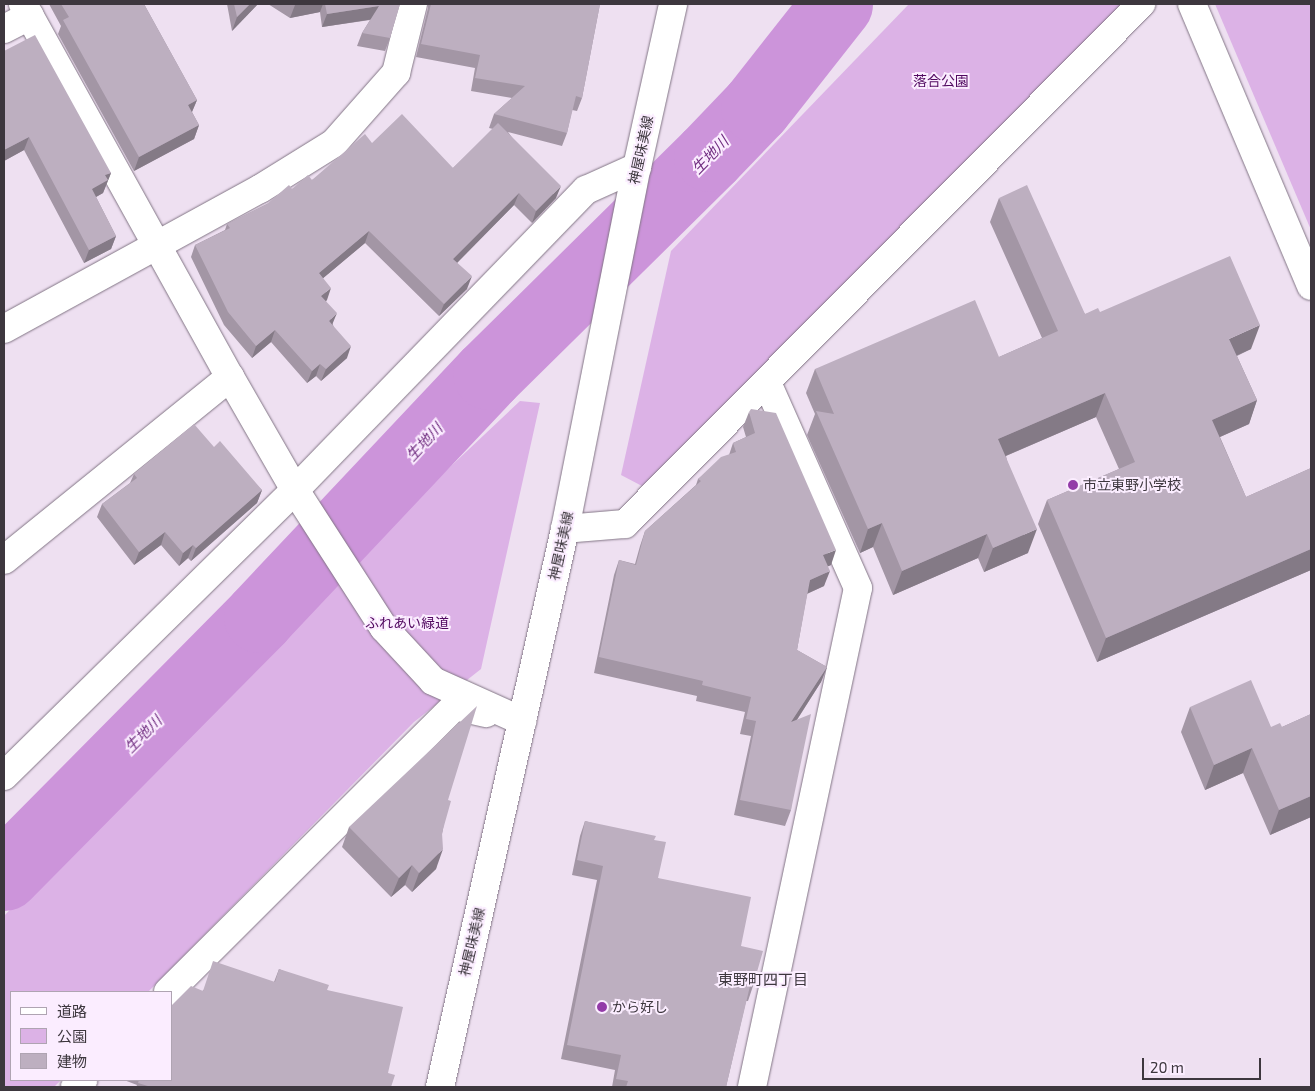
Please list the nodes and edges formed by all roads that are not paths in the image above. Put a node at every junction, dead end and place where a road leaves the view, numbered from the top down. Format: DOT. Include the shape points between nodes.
graph roads {
  1 [pos="413,4"];
  2 [pos="673,4"];
  3 [pos="1141,4"];
  4 [pos="1192,4"];
  5 [pos="27,10"];
  6 [pos="4,29"];
  7 [pos="637,167"];
  8 [pos="158,246"];
  9 [pos="1311,286"];
  10 [pos="4,329"];
  11 [pos="230,377"];
  12 [pos="767,383"];
  13 [pos="295,490"];
  14 [pos="565,529"];
  15 [pos="4,560"];
  16 [pos="522,721"];
  17 [pos="4,776"];
  18 [pos="169,991"];
  19 [pos="440,1087"];
  20 [pos="752,1087"];
  1 -- 8 [label="street" via="396,73 334,143"];
  2 -- 7 [label="street, 神屋味美線"];
  3 -- 12 [label="street"];
  4 -- 9 [label="street"];
  5 -- 6 [label="street"];
  5 -- 8 [label="street"];
  7 -- 13 [label="street" via="586,190"];
  7 -- 14 [label="street, 神屋味美線"];
  8 -- 10 [label="street"];
  8 -- 11 [label="street"];
  11 -- 13 [label="street"];
  11 -- 15 [label="street"];
  12 -- 14 [label="street" via="625,524"];
  12 -- 20 [label="street" via="858,588"];
  13 -- 16 [label="street" via="384,628 433,681"];
  13 -- 17 [label="street"];
  14 -- 16 [label="street, 神屋味美線"];
  16 -- 18 [label="street" via="455,706"];
  16 -- 19 [label="street, 神屋味美線"];
}
